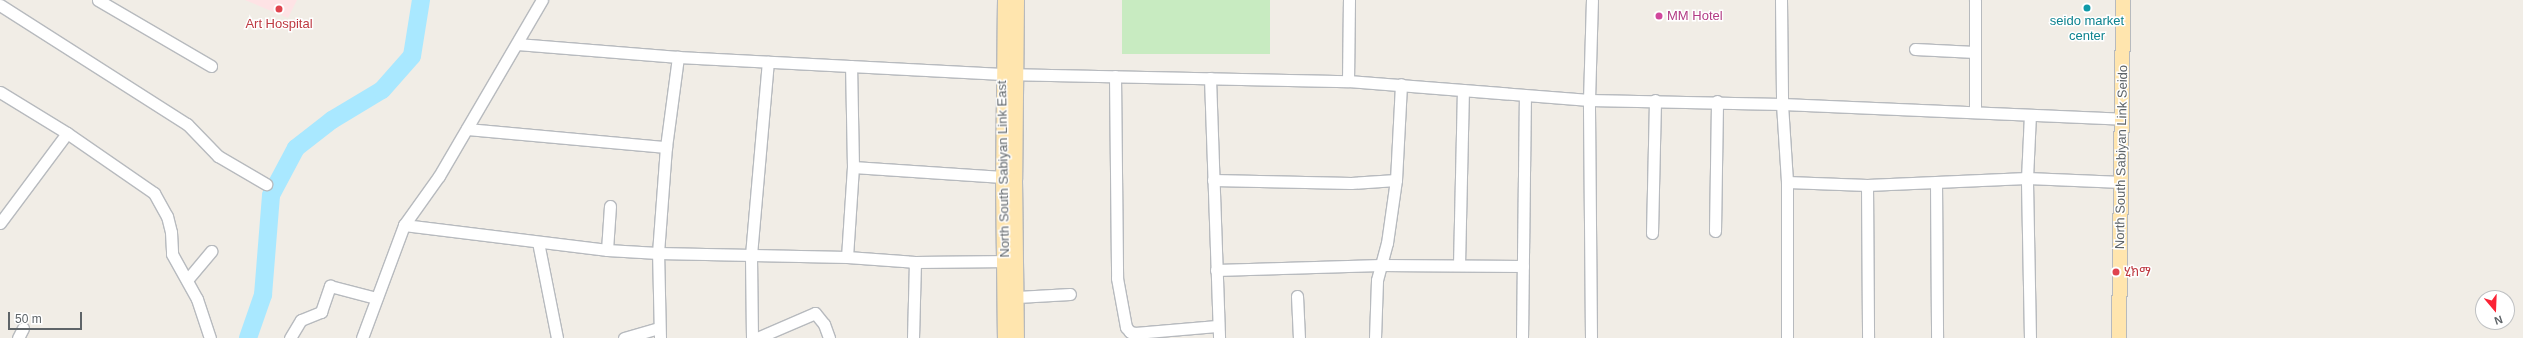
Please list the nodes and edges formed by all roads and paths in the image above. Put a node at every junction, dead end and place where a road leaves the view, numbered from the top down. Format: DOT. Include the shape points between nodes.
graph roads {
  1 [pos="98,0"];
  2 [pos="542,0"];
  3 [pos="1004,0"];
  4 [pos="1017,0"];
  5 [pos="1349,0"];
  6 [pos="1592,0"];
  7 [pos="1781,0"];
  8 [pos="1975,0"];
  9 [pos="2123,0"];
  10 [pos="0,5"];
  11 [pos="517,44"];
  12 [pos="1915,50"];
  13 [pos="1975,52"];
  14 [pos="678,57"];
  15 [pos="768,62"];
  16 [pos="211,66"];
  17 [pos="851,66"];
  18 [pos="1009,74"];
  19 [pos="1115,76"];
  20 [pos="1210,78"];
  21 [pos="1348,81"];
  22 [pos="1401,84"];
  23 [pos="1463,90"];
  24 [pos="0,92"];
  25 [pos="1525,96"];
  26 [pos="1589,100"];
  27 [pos="1655,100"];
  28 [pos="1717,102"];
  29 [pos="1782,104"];
  30 [pos="1975,112"];
  31 [pos="2030,115"];
  32 [pos="2123,119"];
  33 [pos="467,129"];
  34 [pos="67,133"];
  35 [pos="666,147"];
  36 [pos="853,167"];
  37 [pos="1003,177"];
  38 [pos="2027,178"];
  39 [pos="1213,180"];
  40 [pos="1396,180"];
  41 [pos="1787,182"];
  42 [pos="1936,182"];
  43 [pos="2122,182"];
  44 [pos="266,184"];
  45 [pos="1867,185"];
  46 [pos="610,206"];
  47 [pos="0,223"];
  48 [pos="404,225"];
  49 [pos="1715,231"];
  50 [pos="1652,233"];
  51 [pos="538,242"];
  52 [pos="211,250"];
  53 [pos="607,250"];
  54 [pos="658,253"];
  55 [pos="751,255"];
  56 [pos="847,256"];
  57 [pos="1011,261"];
  58 [pos="915,262"];
  59 [pos="1381,265"];
  60 [pos="1459,265"];
  61 [pos="1523,266"];
  62 [pos="1216,270"];
  63 [pos="187,280"];
  64 [pos="1070,294"];
  65 [pos="1297,296"];
  66 [pos="1017,297"];
  67 [pos="376,298"];
  68 [pos="1217,326"];
  69 [pos="660,333"];
  70 [pos="1172,334"];
  71 [pos="210,338"];
  72 [pos="290,338"];
  73 [pos="362,338"];
  74 [pos="557,338"];
  75 [pos="624,338"];
  76 [pos="752,338"];
  77 [pos="757,338"];
  78 [pos="829,338"];
  79 [pos="912,338"];
  80 [pos="1005,338"];
  81 [pos="1017,338"];
  82 [pos="1219,338"];
  83 [pos="1299,338"];
  84 [pos="1375,338"];
  85 [pos="1522,338"];
  86 [pos="1591,338"];
  87 [pos="1787,338"];
  88 [pos="1868,338"];
  89 [pos="1937,338"];
  90 [pos="2030,338"];
  91 [pos="2119,338"];
  1 -- 16 [label="street"];
  2 -- 11 [label="street"];
  3 -- 18 [label="main road, North South Sabiyan Link East"];
  4 -- 18 [label="main road, North South Sabiyan Link East"];
  5 -- 21 [label="street"];
  6 -- 26 [label="street"];
  7 -- 29 [label="street"];
  8 -- 13 [label="street"];
  9 -- 32 [label="main road, North South Sabiyan Link Seido"];
  10 -- 44 [label="street" via="187,124 218,156"];
  11 -- 14 [label="street"];
  11 -- 33 [label="street"];
  12 -- 13 [label="street"];
  13 -- 30 [label="street"];
  14 -- 15 [label="street"];
  14 -- 35 [label="street"];
  15 -- 17 [label="street"];
  15 -- 55 [label="street"];
  17 -- 18 [label="street"];
  17 -- 36 [label="street"];
  18 -- 19 [label="street"];
  18 -- 37 [label="main road, North South Sabiyan Link East"];
  18 -- 57 [label="main road, North South Sabiyan Link East"];
  19 -- 20 [label="street"];
  19 -- 70 [label="street" via="1117,278 1123,318 1130,332"];
  20 -- 21 [label="street"];
  20 -- 39 [label="street"];
  21 -- 22 [label="street"];
  22 -- 23 [label="street"];
  22 -- 40 [label="street"];
  23 -- 25 [label="street"];
  23 -- 60 [label="street"];
  24 -- 34 [label="street"];
  25 -- 26 [label="street"];
  25 -- 61 [label="street"];
  26 -- 27 [label="street"];
  26 -- 86 [label="street"];
  27 -- 28 [label="street"];
  27 -- 50 [label="street"];
  28 -- 29 [label="street"];
  28 -- 49 [label="street"];
  29 -- 30 [label="street"];
  29 -- 41 [label="street"];
  30 -- 31 [label="street"];
  31 -- 32 [label="street"];
  31 -- 38 [label="street"];
  32 -- 43 [label="main road, North South Sabiyan Link Seido"];
  33 -- 35 [label="street"];
  33 -- 48 [label="street" via="439,176"];
  34 -- 47 [label="street"];
  34 -- 63 [label="street" via="154,193 167,216 172,232 172,254"];
  35 -- 54 [label="street"];
  36 -- 37 [label="street"];
  36 -- 56 [label="street"];
  37 -- 57 [label="main road, North South Sabiyan Link East"];
  38 -- 42 [label="street"];
  38 -- 43 [label="street"];
  38 -- 90 [label="street"];
  39 -- 40 [label="street" via="1351,184"];
  39 -- 62 [label="street"];
  40 -- 59 [label="street" via="1391,223"];
  41 -- 45 [label="street"];
  41 -- 87 [label="street"];
  42 -- 45 [label="street"];
  42 -- 89 [label="street"];
  43 -- 91 [label="main road, North South Sabiyan Link Seido"];
  45 -- 88 [label="street"];
  46 -- 53 [label="street"];
  48 -- 51 [label="street"];
  48 -- 67 [label="street"];
  51 -- 53 [label="street"];
  51 -- 74 [label="street"];
  52 -- 63 [label="street"];
  53 -- 54 [label="street"];
  54 -- 55 [label="street"];
  54 -- 69 [label="street"];
  55 -- 56 [label="street"];
  55 -- 76 [label="street"];
  56 -- 58 [label="street"];
  57 -- 58 [label="street"];
  57 -- 66 [label="main road, North South Sabiyan Link East"];
  57 -- 80 [label="main road, North South Sabiyan Link East"];
  58 -- 79 [label="street"];
  59 -- 60 [label="street"];
  59 -- 62 [label="street"];
  59 -- 84 [label="street" via="1375,304"];
  60 -- 61 [label="street"];
  61 -- 85 [label="street"];
  62 -- 68 [label="street"];
  63 -- 71 [label="street" via="204,314"];
  64 -- 66 [label="street"];
  65 -- 83 [label="street"];
  66 -- 81 [label="main road, North South Sabiyan Link East"];
  67 -- 72 [label="street" via="330,286 321,312 301,320"];
  67 -- 73 [label="street"];
  68 -- 70 [label="street"];
  68 -- 82 [label="street"];
  69 -- 75 [label="street"];
  77 -- 78 [label="street" via="815,313 824,324"];
}
